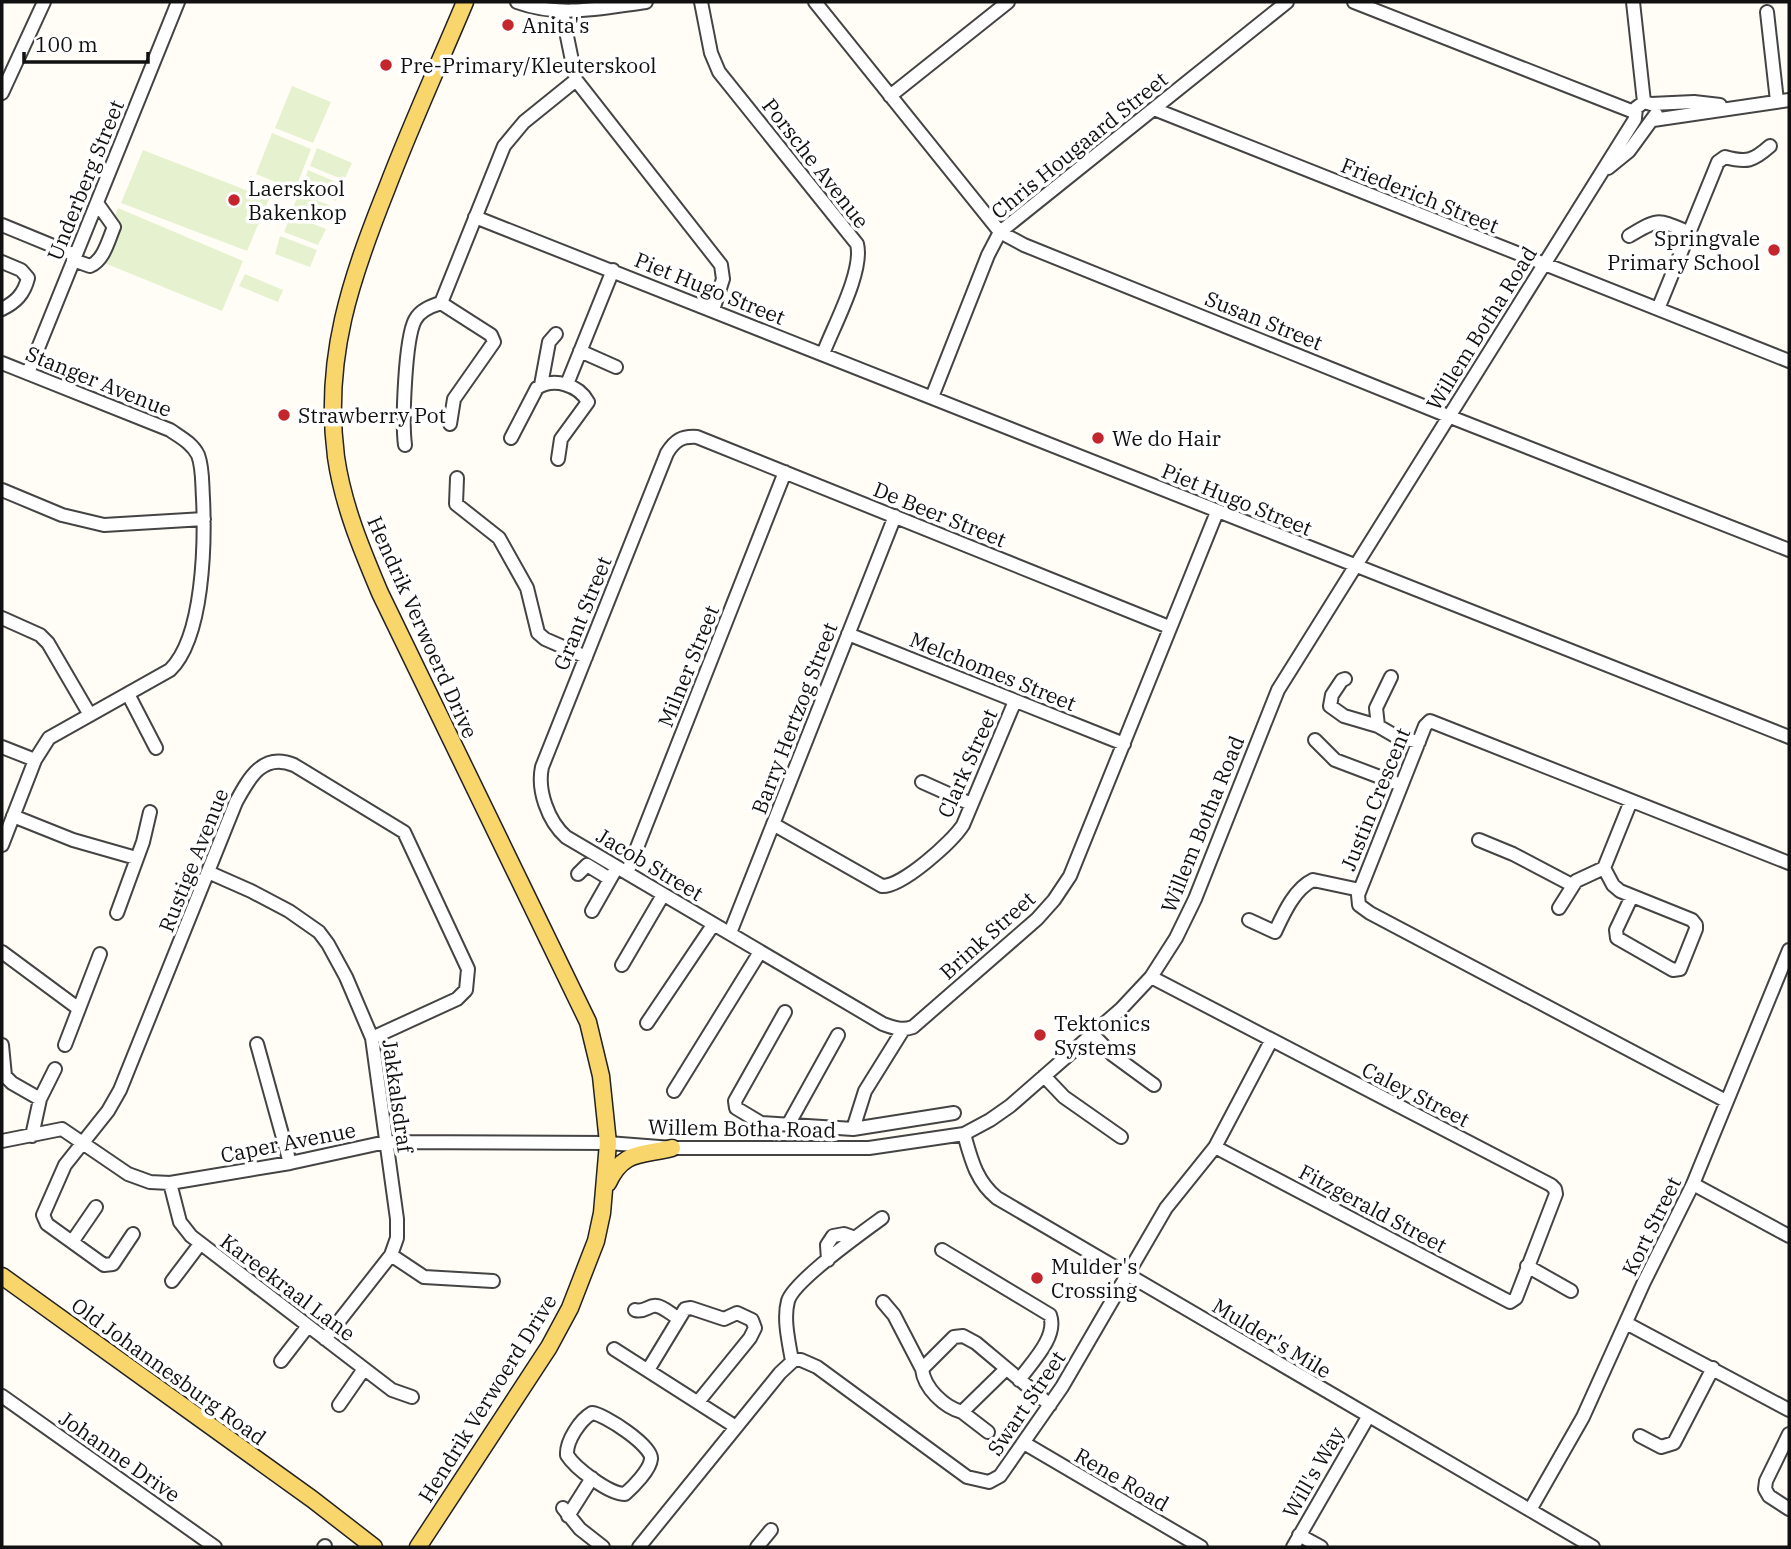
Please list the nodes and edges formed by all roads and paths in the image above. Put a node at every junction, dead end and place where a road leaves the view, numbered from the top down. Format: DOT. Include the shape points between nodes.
graph roads {
  1 [pos="44,2"];
  2 [pos="177,2"];
  3 [pos="456,2"];
  4 [pos="465,2"];
  5 [pos="517,2"];
  6 [pos="646,2"];
  7 [pos="701,2"];
  8 [pos="815,2"];
  9 [pos="1008,2"];
  10 [pos="1287,2"];
  11 [pos="1354,2"];
  12 [pos="1633,2"];
  13 [pos="606,5"];
  14 [pos="549,6"];
  15 [pos="1766,12"];
  16 [pos="576,80"];
  17 [pos="2,93"];
  18 [pos="890,96"];
  19 [pos="1783,101"];
  20 [pos="1648,103"];
  21 [pos="1737,107"];
  22 [pos="1154,109"];
  23 [pos="418,110"];
  24 [pos="1635,115"];
  25 [pos="1652,121"];
  26 [pos="1770,146"];
  27 [pos="1603,172"];
  28 [pos="97,203"];
  29 [pos="475,217"];
  30 [pos="2,225"];
  31 [pos="1000,232"];
  32 [pos="1688,232"];
  33 [pos="1629,236"];
  34 [pos="74,257"];
  35 [pos="2,262"];
  36 [pos="1543,265"];
  37 [pos="613,270"];
  38 [pos="441,303"];
  39 [pos="2,309"];
  40 [pos="1658,309"];
  41 [pos="713,310"];
  42 [pos="556,334"];
  43 [pos="580,351"];
  44 [pos="822,354"];
  45 [pos="1789,361"];
  46 [pos="2,362"];
  47 [pos="616,367"];
  48 [pos="28,373"];
  49 [pos="566,384"];
  50 [pos="541,385"];
  51 [pos="932,397"];
  52 [pos="1448,416"];
  53 [pos="450,424"];
  54 [pos="697,437"];
  55 [pos="511,438"];
  56 [pos="405,445"];
  57 [pos="558,458"];
  58 [pos="785,472"];
  59 [pos="457,478"];
  60 [pos="2,490"];
  61 [pos="1217,512"];
  62 [pos="895,516"];
  63 [pos="204,519"];
  64 [pos="1789,550"];
  65 [pos="1355,566"];
  66 [pos="2,618"];
  67 [pos="1169,627"];
  68 [pos="848,634"];
  69 [pos="586,657"];
  70 [pos="1391,677"];
  71 [pos="1345,679"];
  72 [pos="128,694"];
  73 [pos="1016,701"];
  74 [pos="90,716"];
  75 [pos="1378,726"];
  76 [pos="1789,737"];
  77 [pos="1315,740"];
  78 [pos="1419,742"];
  79 [pos="1124,744"];
  80 [pos="2,747"];
  81 [pos="156,748"];
  82 [pos="35,760"];
  83 [pos="922,782"];
  84 [pos="1401,785"];
  85 [pos="1631,801"];
  86 [pos="971,804"];
  87 [pos="150,812"];
  88 [pos="13,816"];
  89 [pos="555,823"];
  90 [pos="773,824"];
  91 [pos="1479,840"];
  92 [pos="2,845"];
  93 [pos="136,858"];
  94 [pos="1789,863"];
  95 [pos="1605,868"];
  96 [pos="622,870"];
  97 [pos="208,872"];
  98 [pos="578,874"];
  99 [pos="610,879"];
  100 [pos="1572,885"];
  101 [pos="1360,890"];
  102 [pos="663,895"];
  103 [pos="1632,896"];
  104 [pos="1559,908"];
  105 [pos="592,911"];
  106 [pos="117,913"];
  107 [pos="1249,920"];
  108 [pos="713,925"];
  109 [pos="730,933"];
  110 [pos="1789,950"];
  111 [pos="2,952"];
  112 [pos="760,952"];
  113 [pos="100,954"];
  114 [pos="622,965"];
  115 [pos="1151,977"];
  116 [pos="79,1009"];
  117 [pos="785,1012"];
  118 [pos="647,1023"];
  119 [pos="903,1030"];
  120 [pos="1091,1034"];
  121 [pos="838,1035"];
  122 [pos="372,1038"];
  123 [pos="1271,1041"];
  124 [pos="257,1044"];
  125 [pos="2,1045"];
  126 [pos="65,1045"];
  127 [pos="55,1069"];
  128 [pos="1044,1076"];
  129 [pos="1154,1085"];
  130 [pos="674,1091"];
  131 [pos="40,1099"];
  132 [pos="1726,1101"];
  133 [pos="954,1113"];
  134 [pos="761,1123"];
  135 [pos="788,1125"];
  136 [pos="853,1129"];
  137 [pos="964,1134"];
  138 [pos="32,1136"];
  139 [pos="1121,1137"];
  140 [pos="2,1141"];
  141 [pos="386,1142"];
  142 [pos="84,1143"];
  143 [pos="604,1143"];
  144 [pos="1215,1147"];
  145 [pos="672,1148"];
  146 [pos="759,1149"];
  147 [pos="290,1163"];
  148 [pos="170,1183"];
  149 [pos="1693,1184"];
  150 [pos="604,1192"];
  151 [pos="96,1207"];
  152 [pos="882,1218"];
  153 [pos="1788,1233"];
  154 [pos="133,1234"];
  155 [pos="72,1242"];
  156 [pos="200,1244"];
  157 [pos="942,1250"];
  158 [pos="391,1255"];
  159 [pos="1527,1265"];
  160 [pos="1128,1275"];
  161 [pos="2,1276"];
  162 [pos="172,1281"];
  163 [pos="493,1281"];
  164 [pos="1571,1291"];
  165 [pos="883,1302"];
  166 [pos="1512,1302"];
  167 [pos="635,1310"];
  168 [pos="678,1318"];
  169 [pos="1626,1322"];
  170 [pos="308,1326"];
  171 [pos="324,1339"];
  172 [pos="614,1349"];
  173 [pos="281,1361"];
  174 [pos="792,1361"];
  175 [pos="364,1368"];
  176 [pos="1006,1368"];
  177 [pos="1713,1368"];
  178 [pos="922,1369"];
  179 [pos="648,1370"];
  180 [pos="1019,1380"];
  181 [pos="2,1396"];
  182 [pos="412,1397"];
  183 [pos="698,1402"];
  184 [pos="339,1405"];
  185 [pos="1050,1405"];
  186 [pos="1789,1410"];
  187 [pos="962,1412"];
  188 [pos="1368,1418"];
  189 [pos="736,1427"];
  190 [pos="988,1432"];
  191 [pos="1789,1434"];
  192 [pos="1640,1436"];
  193 [pos="1024,1443"];
  194 [pos="592,1478"];
  195 [pos="312,1499"];
  196 [pos="1789,1509"];
  197 [pos="1530,1510"];
  198 [pos="771,1530"];
  199 [pos="1296,1541"];
  200 [pos="215,1547"];
  201 [pos="374,1547"];
  202 [pos="387,1547"];
  203 [pos="406,1547"];
  204 [pos="418,1547"];
  205 [pos="603,1547"];
  206 [pos="639,1547"];
  207 [pos="757,1547"];
  208 [pos="1201,1547"];
  209 [pos="1321,1547"];
  210 [pos="1593,1547"];
  1 -- 17 [label="street"];
  2 -- 28 [label="street, Underberg Street"];
  3 -- 23 [label="main road, Hendrik Verwoerd Drive"];
  4 -- 23 [label="main road, Hendrik Verwoerd Drive"];
  5 -- 14 [label="street" via="541,9"];
  6 -- 13 [label="street"];
  7 -- 44 [label="street, Porsche Avenue" via="719,72 857,244 856,272"];
  8 -- 18 [label="street, Susan Street"];
  9 -- 18 [label="street"];
  10 -- 22 [label="street, Chris Hougaard Street"];
  11 -- 24 [label="street"];
  12 -- 20 [label="street"];
  13 -- 14 [label="street"];
  14 -- 16 [label="street"];
  15 -- 19 [label="street"];
  16 -- 29 [label="street" via="514,132"];
  16 -- 41 [label="street" via="717,258 723,279"];
  18 -- 31 [label="street, Susan Street"];
  19 -- 21 [label="street"];
  20 -- 21 [label="street"];
  20 -- 24 [label="street" via="1639,104"];
  20 -- 25 [label="street" via="1656,112"];
  21 -- 25 [label="street"];
  22 -- 31 [label="street, Chris Hougaard Street"];
  22 -- 36 [label="street, Friederich Street"];
  23 -- 143 [label="main road, Hendrik Verwoerd Drive" via="360,254 344,307 333,401 336,456 352,526 380,593 593,1037 601,1076"];
  24 -- 25 [label="street" via="1642,124"];
  24 -- 27 [label="street, Willem Botha Road"];
  25 -- 27 [label="street, Willem Botha Road" via="1629,151"];
  26 -- 32 [label="street" via="1756,158 1720,160"];
  27 -- 36 [label="street, Willem Botha Road"];
  28 -- 34 [label="street, Underberg Street"];
  28 -- 34 [label="street" via="114,227 95,264"];
  29 -- 37 [label="street, Piet Hugo Street"];
  29 -- 38 [label="street"];
  30 -- 34 [label="street"];
  31 -- 51 [label="street, Chris Hougaard Street"];
  31 -- 52 [label="street, Susan Street"];
  32 -- 33 [label="street" via="1659,221"];
  32 -- 40 [label="street"];
  34 -- 48 [label="street, Underberg Street"];
  35 -- 39 [label="street" via="28,278 18,299"];
  36 -- 40 [label="street, Friederich Street"];
  36 -- 52 [label="street, Willem Botha Road"];
  37 -- 41 [label="street, Piet Hugo Street"];
  37 -- 43 [label="street"];
  38 -- 53 [label="street" via="491,335 494,342 454,399"];
  38 -- 56 [label="street" via="419,313 412,328"];
  40 -- 45 [label="street, Friederich Street"];
  41 -- 44 [label="street, Piet Hugo Street"];
  42 -- 50 [label="street" via="549,342"];
  43 -- 47 [label="street"];
  43 -- 49 [label="street"];
  44 -- 51 [label="street, Piet Hugo Street"];
  46 -- 48 [label="street, Stanger Avenue"];
  48 -- 63 [label="street, Stanger Avenue" via="170,430 193,447 201,469"];
  49 -- 50 [label="street"];
  49 -- 57 [label="street" via="588,402 560,442"];
  50 -- 55 [label="street" via="533,392"];
  51 -- 61 [label="street, Piet Hugo Street"];
  52 -- 64 [label="street, Susan Street"];
  52 -- 65 [label="street, Willem Botha Road"];
  54 -- 58 [label="street, De Beer Street"];
  54 -- 69 [label="street, Grant Street" via="682,437 667,453"];
  58 -- 62 [label="street, De Beer Street"];
  58 -- 96 [label="street, Milner Street"];
  59 -- 69 [label="street" via="456,504 499,538 527,588 538,634"];
  60 -- 63 [label="street" via="104,525"];
  61 -- 65 [label="street, Piet Hugo Street"];
  61 -- 67 [label="street, Brink Street"];
  62 -- 67 [label="street, De Beer Street"];
  62 -- 68 [label="street, Barry Hertzog Street"];
  63 -- 72 [label="street, Stanger Avenue" via="197,605 184,651 170,670"];
  65 -- 76 [label="street, Piet Hugo Street"];
  65 -- 115 [label="street, Willem Botha Road" via="1278,690 1195,899"];
  66 -- 74 [label="street" via="48,643"];
  67 -- 79 [label="street, Brink Street"];
  68 -- 73 [label="street, Melchomes Street"];
  68 -- 90 [label="street, Barry Hertzog Street"];
  69 -- 89 [label="street, Grant Street" via="540,775"];
  70 -- 75 [label="street" via="1376,708"];
  71 -- 75 [label="street" via="1332,695 1330,706 1344,716"];
  72 -- 74 [label="street, Stanger Avenue"];
  72 -- 81 [label="street"];
  73 -- 79 [label="street, Melchomes Street"];
  73 -- 86 [label="street, Clark Street"];
  74 -- 82 [label="street, Stanger Avenue" via="54,735"];
  75 -- 78 [label="street"];
  77 -- 84 [label="street" via="1335,760"];
  78 -- 84 [label="street, Justin Crescent"];
  78 -- 85 [label="street, Justin Crescent" via="1425,726 1433,721"];
  79 -- 119 [label="street, Brink Street" via="1076,863 1054,900 913,1027"];
  80 -- 82 [label="street"];
  82 -- 88 [label="street, Stanger Avenue"];
  83 -- 86 [label="street"];
  84 -- 101 [label="street, Justin Crescent"];
  85 -- 94 [label="street, Justin Crescent"];
  85 -- 95 [label="street"];
  86 -- 90 [label="street, Clark Street" via="954,837 887,887"];
  87 -- 93 [label="street"];
  88 -- 92 [label="street, Stanger Avenue"];
  88 -- 93 [label="street"];
  89 -- 96 [label="street, Jacob Street" via="566,837"];
  90 -- 109 [label="street, Barry Hertzog Street"];
  91 -- 100 [label="street"];
  93 -- 106 [label="street"];
  95 -- 100 [label="street"];
  95 -- 103 [label="street" via="1613,885"];
  96 -- 99 [label="street, Milner Street"];
  96 -- 102 [label="street, Jacob Street"];
  97 -- 122 [label="street, Jakkalsdraf" via="289,911 318,932 346,977"];
  97 -- 122 [label="street, Rustige Avenue" via="243,788 257,769 271,762 294,765 404,832 469,977 466,990 457,999"];
  97 -- 142 [label="street, Rustige Avenue" via="120,1090"];
  98 -- 99 [label="street" via="587,865"];
  99 -- 105 [label="street, Milner Street"];
  100 -- 104 [label="street"];
  101 -- 107 [label="street" via="1312,880 1291,902 1275,932"];
  101 -- 132 [label="street, Justin Crescent" via="1359,905 1370,913"];
  102 -- 108 [label="street, Jacob Street"];
  102 -- 114 [label="street"];
  103 -- 103 [label="street" via="1616,930 1617,938 1673,971 1681,969 1696,925"];
  108 -- 109 [label="street, Jacob Street"];
  108 -- 118 [label="street"];
  109 -- 112 [label="street"];
  110 -- 132 [label="street, Kort Street"];
  111 -- 116 [label="street"];
  112 -- 119 [label="street" via="883,1024"];
  112 -- 130 [label="street"];
  113 -- 116 [label="street"];
  115 -- 120 [label="street, Willem Botha Road"];
  115 -- 123 [label="street, Caley Street"];
  116 -- 126 [label="street"];
  117 -- 134 [label="street" via="735,1101 741,1113"];
  119 -- 136 [label="street" via="865,1091"];
  120 -- 128 [label="street, Willem Botha Road"];
  120 -- 129 [label="street"];
  121 -- 135 [label="street"];
  122 -- 141 [label="street, Jakkalsdraf"];
  123 -- 144 [label="street, Swart Street"];
  123 -- 159 [label="street, Caley Street" via="1553,1186 1555,1199"];
  124 -- 147 [label="street"];
  125 -- 131 [label="street" via="5,1076"];
  127 -- 131 [label="street"];
  128 -- 137 [label="street, Willem Botha Road" via="1000,1113"];
  128 -- 139 [label="street" via="1064,1097"];
  131 -- 138 [label="street"];
  132 -- 149 [label="street, Kort Street"];
  133 -- 136 [label="street"];
  134 -- 135 [label="street"];
  134 -- 146 [label="street"];
  135 -- 136 [label="street"];
  137 -- 146 [label="street, Willem Botha Road" via="869,1148"];
  137 -- 160 [label="street, Mulder's Mile" via="973,1166 989,1192"];
  138 -- 140 [label="street, Caper Avenue"];
  138 -- 142 [label="street, Caper Avenue" via="59,1128"];
  141 -- 143 [label="street, Caper Avenue"];
  141 -- 147 [label="street, Caper Avenue"];
  141 -- 158 [label="street, Jakkalsdraf" via="397,1219"];
  142 -- 148 [label="street, Caper Avenue" via="128,1174"];
  142 -- 155 [label="street, Rustige Avenue" via="65,1165 43,1215 47,1224"];
  143 -- 145 [label="street, Willem Botha Road"];
  143 -- 150 [label="main road, Hendrik Verwoerd Drive"];
  143 -- 203 [label="main road, Hendrik Verwoerd Drive" via="595,1211 562,1306 519,1380"];
  144 -- 160 [label="street, Swart Street" via="1166,1209"];
  144 -- 166 [label="street, Fitzgerald Street"];
  145 -- 146 [label="street, Willem Botha Road"];
  145 -- 150 [label="main road" via="622,1161"];
  147 -- 148 [label="street, Caper Avenue"];
  148 -- 156 [label="street, Kareekraal Lane" via="180,1222"];
  149 -- 153 [label="street"];
  149 -- 169 [label="street, Kort Street"];
  150 -- 204 [label="main road, Hendrik Verwoerd Drive" via="596,1241 570,1308"];
  151 -- 155 [label="street"];
  152 -- 174 [label="street" via="855,1238 833,1236 827,1245 828,1260 792,1293 788,1300"];
  154 -- 155 [label="street" via="109,1266"];
  156 -- 162 [label="street"];
  156 -- 170 [label="street, Kareekraal Lane"];
  157 -- 180 [label="street" via="1050,1315 1053,1327 1049,1336"];
  158 -- 163 [label="street" via="424,1277"];
  158 -- 171 [label="street, Jakkalsdraf"];
  159 -- 164 [label="street"];
  159 -- 166 [label="street, Caley Street"];
  160 -- 185 [label="street, Swart Street"];
  160 -- 188 [label="street, Mulder's Mile"];
  161 -- 195 [label="main road, Old Johannesburg Road"];
  165 -- 178 [label="street"];
  167 -- 168 [label="street" via="658,1306"];
  168 -- 179 [label="street"];
  168 -- 183 [label="street" via="691,1308 724,1319 737,1313 754,1324 750,1338"];
  169 -- 177 [label="street"];
  169 -- 197 [label="street, Kort Street" via="1583,1417"];
  170 -- 171 [label="street, Kareekraal Lane"];
  170 -- 173 [label="street"];
  171 -- 175 [label="street, Kareekraal Lane"];
  172 -- 179 [label="street"];
  174 -- 189 [label="street"];
  174 -- 193 [label="street, Swart Street" via="817,1367 971,1479 993,1481"];
  175 -- 182 [label="street, Kareekraal Lane" via="392,1390"];
  175 -- 184 [label="street"];
  176 -- 178 [label="street" via="959,1335"];
  176 -- 180 [label="street"];
  176 -- 187 [label="street"];
  177 -- 186 [label="street"];
  177 -- 192 [label="street" via="1674,1443 1661,1447"];
  178 -- 187 [label="street" via="928,1387 952,1409"];
  179 -- 183 [label="street"];
  180 -- 185 [label="street"];
  181 -- 200 [label="street, Johanne Drive"];
  183 -- 189 [label="street"];
  185 -- 193 [label="street, Swart Street"];
  187 -- 190 [label="street"];
  188 -- 197 [label="street, Mulder's Mile"];
  188 -- 199 [label="street, Will's Way"];
  189 -- 206 [label="street"];
  191 -- 196 [label="street" via="1765,1489"];
  193 -- 208 [label="street, Rene Road"];
  194 -- 194 [label="street" via="569,1459 566,1448 587,1415 596,1413 645,1446 652,1456 625,1494"];
  194 -- 205 [label="street" via="566,1512"];
  195 -- 201 [label="main road, Old Johannesburg Road"];
  195 -- 202 [label="main road, Old Johannesburg Road"];
  197 -- 210 [label="street, Mulder's Mile"];
  198 -- 207 [label="street"];
  199 -- 209 [label="street"];
}
